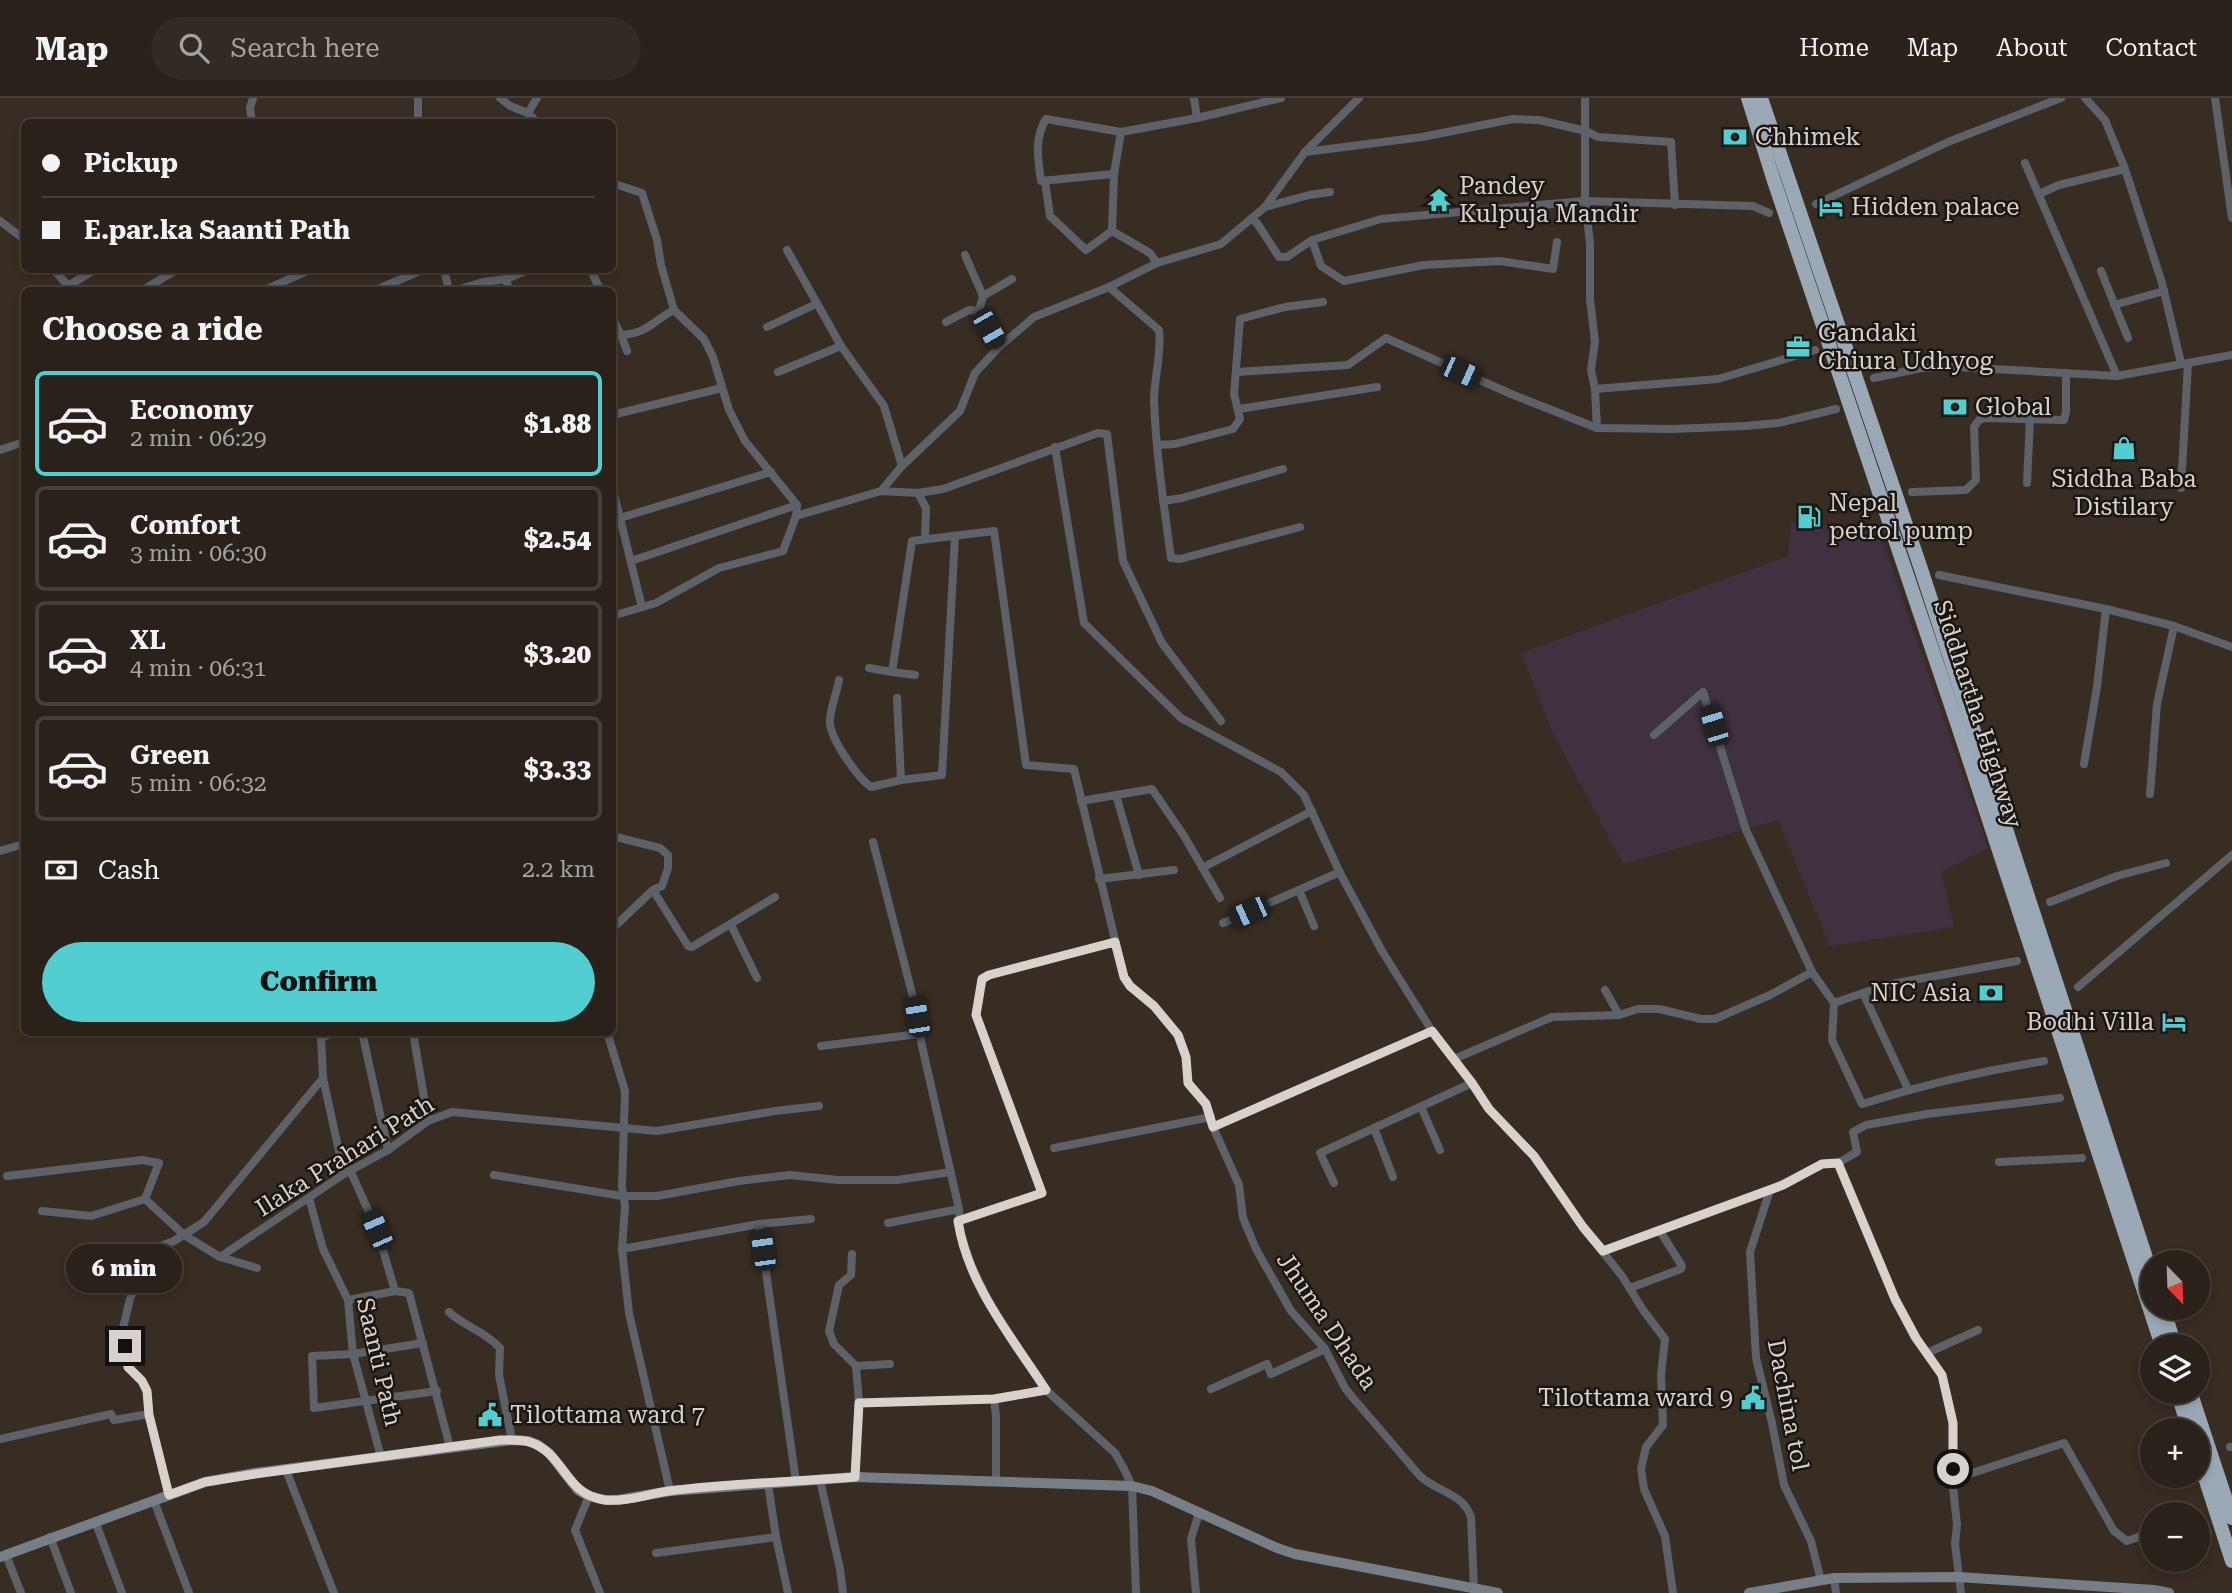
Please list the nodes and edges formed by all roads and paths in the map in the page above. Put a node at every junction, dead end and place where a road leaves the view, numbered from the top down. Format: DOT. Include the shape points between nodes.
graph roads {
  1 [pos="253,98"];
  2 [pos="418,98"];
  3 [pos="499,98"];
  4 [pos="537,98"];
  5 [pos="1194,98"];
  6 [pos="1281,98"];
  7 [pos="1359,98"];
  8 [pos="1585,98"];
  9 [pos="1748,98"];
  10 [pos="1761,98"];
  11 [pos="2061,98"];
  12 [pos="2085,98"];
  13 [pos="2215,98"];
  14 [pos="527,113"];
  15 [pos="1197,118"];
  16 [pos="252,119"];
  17 [pos="418,119"];
  18 [pos="534,119"];
  19 [pos="1586,131"];
  20 [pos="1121,132"];
  21 [pos="1305,152"];
  22 [pos="2025,163"];
  23 [pos="2125,169"];
  24 [pos="1114,174"];
  25 [pos="1045,181"];
  26 [pos="616,184"];
  27 [pos="1330,192"];
  28 [pos="2039,194"];
  29 [pos="1586,201"];
  30 [pos="1816,204"];
  31 [pos="1675,205"];
  32 [pos="1265,207"];
  33 [pos="1769,213"];
  34 [pos="2232,218"];
  35 [pos="1251,219"];
  36 [pos="0,221"];
  37 [pos="1112,231"];
  38 [pos="21,237"];
  39 [pos="1312,240"];
  40 [pos="1557,242"];
  41 [pos="787,250"];
  42 [pos="965,255"];
  43 [pos="1157,263"];
  44 [pos="2101,271"];
  45 [pos="57,273"];
  46 [pos="90,273"];
  47 [pos="171,273"];
  48 [pos="295,273"];
  49 [pos="415,273"];
  50 [pos="521,273"];
  51 [pos="506,279"];
  52 [pos="1012,279"];
  53 [pos="69,287"];
  54 [pos="71,287"];
  55 [pos="148,287"];
  56 [pos="270,287"];
  57 [pos="383,287"];
  58 [pos="466,287"];
  59 [pos="508,287"];
  60 [pos="1109,287"];
  61 [pos="2164,291"];
  62 [pos="983,296"];
  63 [pos="1323,302"];
  64 [pos="816,304"];
  65 [pos="2114,305"];
  66 [pos="674,310"];
  67 [pos="979,311"];
  68 [pos="946,322"];
  69 [pos="616,325"];
  70 [pos="767,327"];
  71 [pos="621,335"];
  72 [pos="2128,338"];
  73 [pos="841,346"];
  74 [pos="999,346"];
  75 [pos="1815,350"];
  76 [pos="627,351"];
  77 [pos="2232,355"];
  78 [pos="2184,363"];
  79 [pos="778,372"];
  80 [pos="1237,372"];
  81 [pos="2066,373"];
  82 [pos="2118,376"];
  83 [pos="1874,377"];
  84 [pos="1377,387"];
  85 [pos="722,388"];
  86 [pos="1595,389"];
  87 [pos="1836,409"];
  88 [pos="1239,410"];
  89 [pos="616,411"];
  90 [pos="2030,419"];
  91 [pos="1597,428"];
  92 [pos="21,443"];
  93 [pos="1158,445"];
  94 [pos="1055,447"];
  95 [pos="0,450"];
  96 [pos="902,466"];
  97 [pos="1283,469"];
  98 [pos="771,472"];
  99 [pos="2026,483"];
  100 [pos="2181,488"];
  101 [pos="881,491"];
  102 [pos="1912,492"];
  103 [pos="918,493"];
  104 [pos="1163,501"];
  105 [pos="616,502"];
  106 [pos="797,505"];
  107 [pos="796,516"];
  108 [pos="620,518"];
  109 [pos="1300,527"];
  110 [pos="955,536"];
  111 [pos="925,539"];
  112 [pos="631,561"];
  113 [pos="1939,575"];
  114 [pos="642,607"];
  115 [pos="2106,608"];
  116 [pos="616,615"];
  117 [pos="2174,626"];
  118 [pos="2232,647"];
  119 [pos="869,668"];
  120 [pos="892,672"];
  121 [pos="915,675"];
  122 [pos="839,680"];
  123 [pos="897,698"];
  124 [pos="1221,721"];
  125 [pos="1654,735"];
  126 [pos="2084,764"];
  127 [pos="901,780"];
  128 [pos="2150,794"];
  129 [pos="1116,795"];
  130 [pos="1081,801"];
  131 [pos="1312,811"];
  132 [pos="616,837"];
  133 [pos="873,842"];
  134 [pos="21,845"];
  135 [pos="0,851"];
  136 [pos="2232,855"];
  137 [pos="2166,863"];
  138 [pos="1202,868"];
  139 [pos="1174,870"];
  140 [pos="1340,872"];
  141 [pos="1139,875"];
  142 [pos="1099,879"];
  143 [pos="653,890"];
  144 [pos="1299,890"];
  145 [pos="775,897"];
  146 [pos="1220,898"];
  147 [pos="2050,902"];
  148 [pos="1223,923"];
  149 [pos="616,925"];
  150 [pos="731,925"];
  151 [pos="1314,926"];
  152 [pos="1115,942"];
  153 [pos="2017,961"];
  154 [pos="1812,972"];
  155 [pos="757,978"];
  156 [pos="2078,987"];
  157 [pos="1605,990"];
  158 [pos="1863,993"];
  159 [pos="1834,1003"];
  160 [pos="1619,1015"];
  161 [pos="1432,1031"];
  162 [pos="919,1034"];
  163 [pos="325,1036"];
  164 [pos="363,1036"];
  165 [pos="414,1036"];
  166 [pos="608,1036"];
  167 [pos="821,1046"];
  168 [pos="1454,1059"];
  169 [pos="2044,1060"];
  170 [pos="323,1079"];
  171 [pos="1472,1083"];
  172 [pos="1908,1089"];
  173 [pos="2060,1098"];
  174 [pos="819,1106"];
  175 [pos="1420,1107"];
  176 [pos="1211,1117"];
  177 [pos="428,1121"];
  178 [pos="1213,1127"];
  179 [pos="624,1128"];
  180 [pos="1374,1128"];
  181 [pos="1054,1148"];
  182 [pos="388,1150"];
  183 [pos="1440,1150"];
  184 [pos="2082,1158"];
  185 [pos="1999,1161"];
  186 [pos="1838,1163"];
  187 [pos="347,1172"];
  188 [pos="951,1172"];
  189 [pos="494,1175"];
  190 [pos="7,1177"];
  191 [pos="1393,1177"];
  192 [pos="1334,1183"];
  193 [pos="1770,1190"];
  194 [pos="622,1196"];
  195 [pos="309,1198"];
  196 [pos="145,1199"];
  197 [pos="959,1209"];
  198 [pos="42,1211"];
  199 [pos="811,1219"];
  200 [pos="958,1221"];
  201 [pos="888,1223"];
  202 [pos="759,1224"];
  203 [pos="1660,1231"];
  204 [pos="184,1234"];
  205 [pos="622,1249"];
  206 [pos="2144,1250"];
  207 [pos="1603,1251"];
  208 [pos="852,1254"];
  209 [pos="220,1257"];
  210 [pos="257,1268"];
  211 [pos="1630,1288"];
  212 [pos="396,1291"];
  213 [pos="348,1300"];
  214 [pos="449,1312"];
  215 [pos="1979,1330"];
  216 [pos="2158,1334"];
  217 [pos="423,1343"];
  218 [pos="1325,1349"];
  219 [pos="1927,1353"];
  220 [pos="352,1354"];
  221 [pos="890,1364"];
  222 [pos="856,1366"];
  223 [pos="1211,1389"];
  224 [pos="1046,1390"];
  225 [pos="437,1391"];
  226 [pos="994,1399"];
  227 [pos="365,1400"];
  228 [pos="859,1403"];
  229 [pos="2194,1404"];
  230 [pos="149,1415"];
  231 [pos="0,1439"];
  232 [pos="512,1440"];
  233 [pos="450,1447"];
  234 [pos="382,1457"];
  235 [pos="286,1470"];
  236 [pos="855,1477"];
  237 [pos="1956,1478"];
  238 [pos="820,1480"];
  239 [pos="996,1481"];
  240 [pos="796,1482"];
  241 [pos="768,1484"];
  242 [pos="1132,1486"];
  243 [pos="2208,1488"];
  244 [pos="670,1491"];
  245 [pos="169,1495"];
  246 [pos="589,1496"];
  247 [pos="153,1501"];
  248 [pos="1199,1513"];
  249 [pos="2232,1518"];
  250 [pos="95,1521"];
  251 [pos="2140,1536"];
  252 [pos="776,1537"];
  253 [pos="50,1538"];
  254 [pos="656,1553"];
  255 [pos="3,1556"];
  256 [pos="2232,1561"];
  257 [pos="1958,1577"];
  258 [pos="1834,1578"];
  259 [pos="1821,1581"];
  260 [pos="1474,1588"];
  261 [pos="2105,1590"];
  262 [pos="330,1592"];
  263 [pos="21,1593"];
  264 [pos="71,1593"];
  265 [pos="122,1593"];
  266 [pos="189,1593"];
  267 [pos="600,1593"];
  268 [pos="788,1593"];
  269 [pos="843,1593"];
  270 [pos="1136,1593"];
  271 [pos="1196,1593"];
  272 [pos="1498,1593"];
  273 [pos="1673,1593"];
  274 [pos="1749,1593"];
  275 [pos="1836,1593"];
  276 [pos="1961,1593"];
  277 [pos="2169,1593"];
  1 -- 16 [label="street"];
  2 -- 17 [label="street"];
  3 -- 14 [label="street"];
  4 -- 14 [label="street"];
  5 -- 15 [label="street"];
  6 -- 15 [label="street"];
  7 -- 21 [label="street"];
  8 -- 19 [label="street"];
  9 -- 216 [label="highway, Siddhartha Highway"];
  10 -- 206 [label="highway, Siddhartha Highway"];
  11 -- 30 [label="street" via="1948,142"];
  12 -- 23 [label="street" via="2105,120"];
  13 -- 34 [label="street"];
  14 -- 18 [label="street"];
  15 -- 20 [label="street"];
  19 -- 21 [label="street" via="1513,119 1422,137"];
  19 -- 29 [label="street"];
  19 -- 31 [label="street" via="1598,137 1671,142"];
  20 -- 24 [label="street"];
  20 -- 25 [label="street" via="1046,119 1037,150 1041,181"];
  21 -- 32 [label="street"];
  22 -- 28 [label="street"];
  23 -- 28 [label="street"];
  23 -- 61 [label="street"];
  24 -- 25 [label="street"];
  24 -- 37 [label="street"];
  25 -- 37 [label="street" via="1050,216 1086,250"];
  26 -- 66 [label="street" via="642,193"];
  27 -- 32 [label="street"];
  28 -- 82 [label="street"];
  29 -- 31 [label="street"];
  29 -- 39 [label="street" via="1381,219"];
  29 -- 86 [label="street"];
  31 -- 33 [label="street" via="1753,205"];
  32 -- 35 [label="street"];
  35 -- 39 [label="street" via="1279,257 1287,257"];
  35 -- 43 [label="street" via="1221,244"];
  36 -- 38 [label="street"];
  37 -- 43 [label="street" via="1150,253"];
  39 -- 40 [label="street" via="1321,266 1344,281 1424,265 1500,261 1553,269"];
  41 -- 64 [label="street"];
  42 -- 62 [label="street"];
  43 -- 60 [label="street"];
  44 -- 65 [label="street"];
  45 -- 53 [label="street"];
  46 -- 54 [label="street"];
  47 -- 55 [label="street"];
  48 -- 56 [label="street"];
  49 -- 57 [label="street"];
  50 -- 51 [label="street"];
  51 -- 58 [label="street"];
  51 -- 59 [label="street"];
  52 -- 62 [label="street"];
  60 -- 74 [label="street" via="1034,317"];
  60 -- 93 [label="street" via="1159,330 1154,398"];
  61 -- 65 [label="street"];
  61 -- 78 [label="street"];
  62 -- 67 [label="street"];
  63 -- 80 [label="street" via="1240,319"];
  64 -- 70 [label="street"];
  64 -- 73 [label="street"];
  65 -- 72 [label="street"];
  66 -- 71 [label="street" via="645,331"];
  66 -- 85 [label="street" via="704,339"];
  67 -- 68 [label="street" via="969,310"];
  67 -- 74 [label="street"];
  69 -- 71 [label="street"];
  71 -- 76 [label="street"];
  73 -- 79 [label="street"];
  73 -- 96 [label="street" via="884,405"];
  74 -- 96 [label="street" via="975,373 960,411"];
  75 -- 86 [label="street" via="1718,379"];
  77 -- 78 [label="street"];
  78 -- 82 [label="street"];
  78 -- 100 [label="street"];
  80 -- 88 [label="street" via="1234,394"];
  80 -- 91 [label="street" via="1348,365 1386,338"];
  81 -- 82 [label="street"];
  81 -- 83 [label="street" via="1957,367"];
  81 -- 90 [label="street" via="2064,419"];
  84 -- 88 [label="street"];
  85 -- 89 [label="street"];
  85 -- 98 [label="street" via="745,441"];
  86 -- 91 [label="street"];
  87 -- 91 [label="street" via="1745,426"];
  88 -- 93 [label="street" via="1240,419 1233,429"];
  90 -- 99 [label="street"];
  90 -- 102 [label="street" via="1985,418 1976,423 1976,480 1966,490"];
  92 -- 95 [label="street"];
  93 -- 104 [label="street"];
  94 -- 103 [label="street" via="943,489"];
  94 -- 124 [label="street" via="1107,434 1124,561 1162,643"];
  94 -- 131 [label="street" via="1084,623 1181,718 1281,772 1304,795"];
  96 -- 101 [label="street"];
  97 -- 104 [label="street"];
  98 -- 106 [label="street"];
  98 -- 108 [label="street"];
  101 -- 103 [label="street"];
  101 -- 107 [label="street"];
  103 -- 111 [label="street" via="926,508"];
  104 -- 109 [label="street" via="1171,558"];
  105 -- 108 [label="street"];
  106 -- 107 [label="street"];
  106 -- 112 [label="street"];
  107 -- 114 [label="street" via="783,551 719,568"];
  108 -- 112 [label="street"];
  110 -- 111 [label="street"];
  110 -- 127 [label="street" via="942,775"];
  110 -- 130 [label="street, Jhuma Dhada" via="994,531 1026,765 1074,769"];
  111 -- 120 [label="street" via="912,541"];
  112 -- 114 [label="street"];
  113 -- 115 [label="street"];
  114 -- 116 [label="street"];
  115 -- 117 [label="street"];
  115 -- 126 [label="street"];
  117 -- 118 [label="street"];
  117 -- 128 [label="street" via="2157,704"];
  119 -- 120 [label="street"];
  120 -- 121 [label="street"];
  122 -- 127 [label="street" via="830,723 860,780 871,787"];
  123 -- 127 [label="street"];
  125 -- 154 [label="street" via="1703,692 1746,830"];
  129 -- 130 [label="street"];
  129 -- 138 [label="street" via="1152,789"];
  129 -- 141 [label="street"];
  130 -- 142 [label="street, Jhuma Dhada"];
  131 -- 138 [label="street"];
  131 -- 140 [label="street"];
  132 -- 143 [label="street" via="660,848 668,855 662,886"];
  133 -- 162 [label="street"];
  134 -- 135 [label="street"];
  136 -- 156 [label="street"];
  137 -- 147 [label="street"];
  138 -- 146 [label="street"];
  139 -- 141 [label="street"];
  140 -- 144 [label="street"];
  140 -- 161 [label="street"];
  141 -- 142 [label="street"];
  142 -- 152 [label="street, Jhuma Dhada"];
  143 -- 149 [label="street"];
  143 -- 150 [label="street" via="688,946"];
  144 -- 148 [label="street"];
  144 -- 151 [label="street"];
  145 -- 150 [label="street"];
  150 -- 155 [label="street"];
  152 -- 176 [label="street, Jhuma Dhada" via="1130,986 1178,1035 1188,1083"];
  152 -- 200 [label="street" via="982,979 976,1015 1042,1193"];
  153 -- 158 [label="street"];
  154 -- 159 [label="street"];
  154 -- 160 [label="street" via="1715,1019 1659,1009"];
  157 -- 160 [label="street"];
  158 -- 159 [label="street"];
  158 -- 172 [label="street"];
  159 -- 172 [label="street" via="1832,1040 1862,1104"];
  160 -- 168 [label="street" via="1552,1017"];
  161 -- 168 [label="street"];
  161 -- 178 [label="street"];
  162 -- 167 [label="street"];
  162 -- 188 [label="street"];
  163 -- 170 [label="street" via="321,1038"];
  164 -- 182 [label="street"];
  165 -- 177 [label="street"];
  166 -- 179 [label="street" via="625,1091"];
  168 -- 171 [label="street"];
  169 -- 172 [label="street"];
  170 -- 187 [label="street"];
  170 -- 204 [label="street" via="204,1222"];
  171 -- 175 [label="street"];
  171 -- 207 [label="street" via="1489,1109 1534,1156"];
  173 -- 186 [label="street" via="1866,1125 1853,1132 1857,1152"];
  174 -- 179 [label="street, Ilaka Prahari Path" via="657,1131"];
  175 -- 180 [label="street"];
  175 -- 183 [label="street"];
  176 -- 178 [label="street, Jhuma Dhada"];
  176 -- 181 [label="street"];
  177 -- 179 [label="street, Ilaka Prahari Path" via="452,1112"];
  177 -- 182 [label="street, Ilaka Prahari Path"];
  178 -- 218 [label="street, Jhuma Dhada" via="1239,1185 1243,1218 1256,1249 1291,1311"];
  179 -- 194 [label="street"];
  180 -- 191 [label="street"];
  180 -- 192 [label="street" via="1320,1153"];
  182 -- 187 [label="street, Ilaka Prahari Path"];
  184 -- 185 [label="street"];
  186 -- 193 [label="street" via="1822,1164"];
  186 -- 219 [label="street" via="1895,1299"];
  187 -- 195 [label="street, Ilaka Prahari Path"];
  187 -- 212 [label="street" via="377,1230"];
  188 -- 194 [label="street" via="897,1180 790,1175 656,1196"];
  188 -- 197 [label="street"];
  189 -- 194 [label="street"];
  190 -- 196 [label="street" via="142,1160 159,1163"];
  193 -- 203 [label="street"];
  193 -- 259 [label="street, Dachina tol" via="1750,1252 1756,1359 1784,1485 1811,1541"];
  194 -- 205 [label="street"];
  195 -- 209 [label="street, Ilaka Prahari Path"];
  195 -- 213 [label="street, Saanti Path" via="323,1249"];
  196 -- 198 [label="street" via="91,1216"];
  196 -- 204 [label="street"];
  197 -- 200 [label="street"];
  197 -- 201 [label="street"];
  199 -- 202 [label="street"];
  200 -- 224 [label="street" via="985,1295"];
  202 -- 205 [label="street"];
  202 -- 240 [label="street"];
  203 -- 207 [label="street"];
  203 -- 211 [label="street" via="1681,1269"];
  204 -- 209 [label="street"];
  204 -- 230 [label="street" via="150,1251 125,1313 127,1363 147,1391"];
  205 -- 244 [label="street" via="629,1313"];
  207 -- 211 [label="street"];
  208 -- 222 [label="street" via="851,1275 839,1285 829,1331 834,1344"];
  209 -- 210 [label="street"];
  211 -- 273 [label="street" via="1665,1339 1663,1425 1646,1447 1641,1469 1644,1489 1665,1536"];
  212 -- 213 [label="street"];
  212 -- 217 [label="street" via="409,1293"];
  213 -- 220 [label="street, Saanti Path"];
  214 -- 232 [label="street" via="489,1336 499,1348 499,1376"];
  215 -- 219 [label="street"];
  217 -- 220 [label="street"];
  217 -- 225 [label="street"];
  218 -- 223 [label="street" via="1271,1374 1267,1364"];
  218 -- 260 [label="street, Jhuma Dhada" via="1345,1388 1420,1476 1468,1508"];
  219 -- 237 [label="street" via="1947,1392"];
  220 -- 227 [label="street, Saanti Path"];
  220 -- 227 [label="street" via="312,1356 314,1408"];
  221 -- 222 [label="street"];
  222 -- 228 [label="street"];
  224 -- 226 [label="street"];
  224 -- 242 [label="street" via="1115,1453"];
  225 -- 227 [label="street"];
  225 -- 233 [label="street"];
  226 -- 228 [label="street"];
  226 -- 239 [label="street"];
  227 -- 234 [label="street, Saanti Path"];
  228 -- 236 [label="street"];
  229 -- 249 [label="highway"];
  230 -- 231 [label="street" via="114,1420 111,1414"];
  230 -- 245 [label="street"];
  232 -- 233 [label="street"];
  232 -- 246 [label="street" via="528,1441 549,1453 578,1490"];
  233 -- 234 [label="street"];
  234 -- 235 [label="street"];
  235 -- 245 [label="street" via="205,1482"];
  235 -- 262 [label="street"];
  236 -- 238 [label="street"];
  236 -- 239 [label="street"];
  237 -- 251 [label="street" via="2064,1443 2114,1531 2127,1541"];
  237 -- 257 [label="street"];
  238 -- 240 [label="street"];
  238 -- 269 [label="street"];
  239 -- 242 [label="street"];
  240 -- 241 [label="street"];
  241 -- 244 [label="street"];
  241 -- 252 [label="street"];
  242 -- 248 [label="street"];
  242 -- 270 [label="street"];
  243 -- 256 [label="highway"];
  244 -- 246 [label="street" via="618,1500"];
  245 -- 247 [label="street"];
  246 -- 267 [label="street" via="575,1530"];
  247 -- 250 [label="street"];
  247 -- 266 [label="street"];
  248 -- 260 [label="street" via="1295,1554"];
  248 -- 271 [label="street" via="1191,1539"];
  250 -- 253 [label="street"];
  250 -- 265 [label="street"];
  252 -- 254 [label="street"];
  252 -- 268 [label="street"];
  253 -- 255 [label="street"];
  253 -- 264 [label="street"];
  255 -- 263 [label="street"];
  257 -- 258 [label="street"];
  257 -- 261 [label="street"];
  257 -- 276 [label="street"];
  258 -- 259 [label="street"];
  258 -- 275 [label="street"];
  259 -- 274 [label="street"];
  260 -- 272 [label="street"];
  261 -- 277 [label="street"];
}
